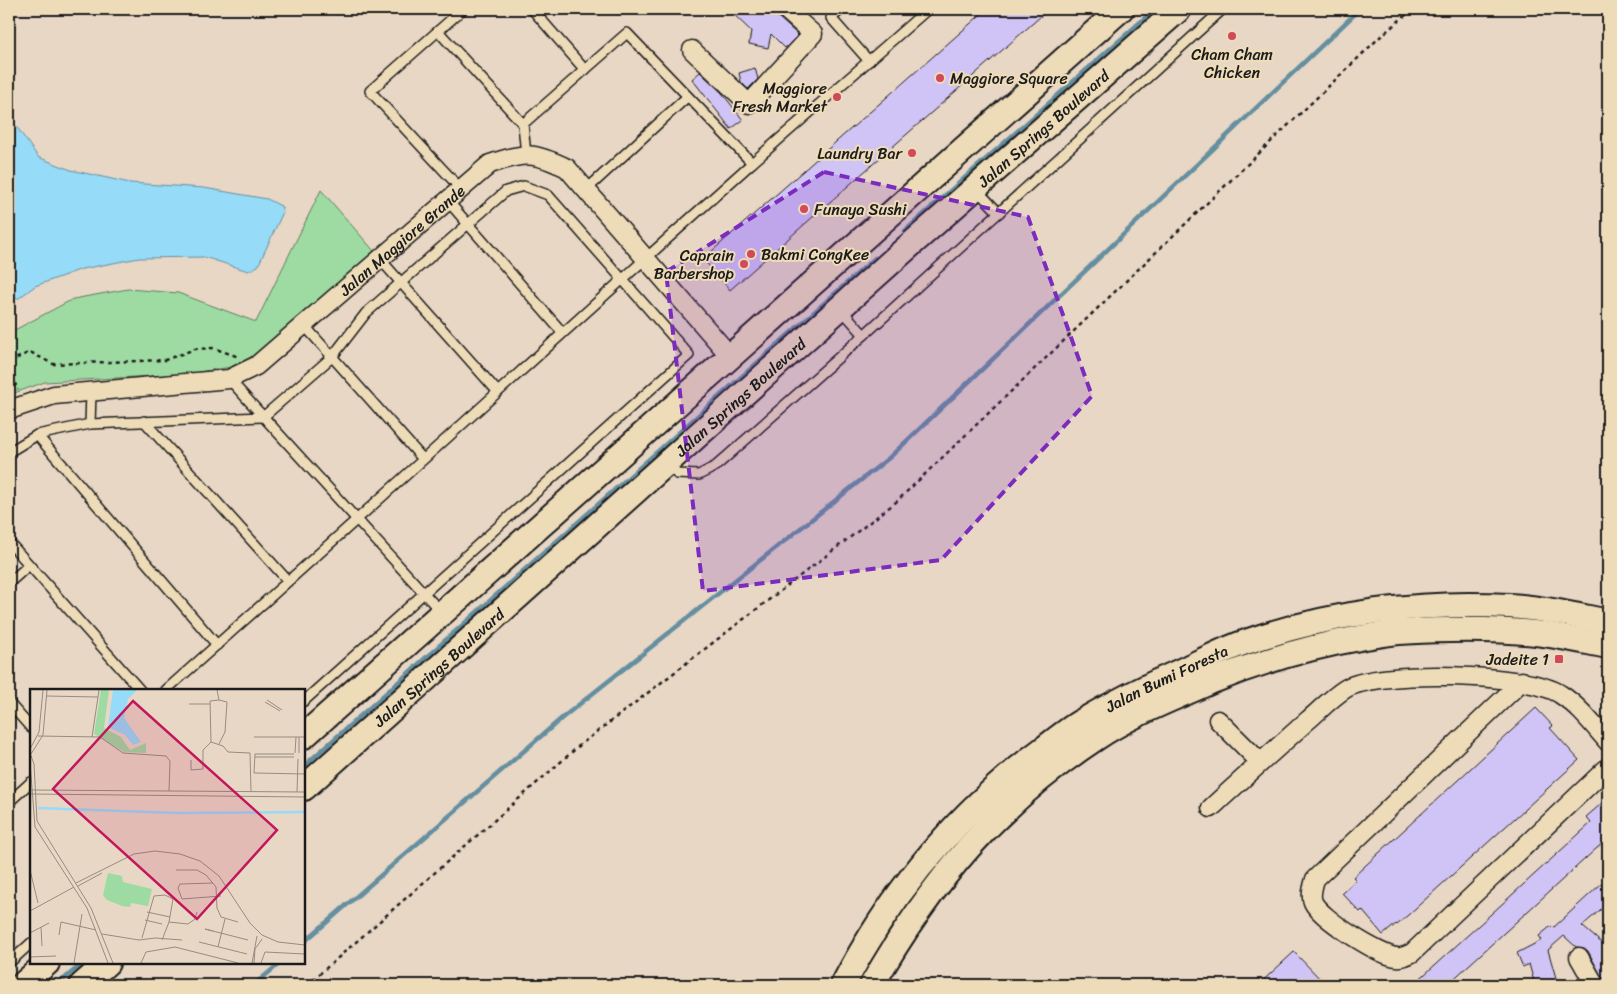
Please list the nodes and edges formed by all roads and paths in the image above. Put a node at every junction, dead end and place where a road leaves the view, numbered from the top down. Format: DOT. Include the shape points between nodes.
graph roads {
  1 [pos="462,9"];
  2 [pos="532,9"];
  3 [pos="785,9"];
  4 [pos="842,9"];
  5 [pos="1121,9"];
  6 [pos="1179,9"];
  7 [pos="1223,9"];
  8 [pos="1413,9"];
  9 [pos="925,10"];
  10 [pos="438,31"];
  11 [pos="692,50"];
  12 [pos="869,61"];
  13 [pos="586,70"];
  14 [pos="687,97"];
  15 [pos="523,124"];
  16 [pos="526,156"];
  17 [pos="752,162"];
  18 [pos="976,188"];
  19 [pos="586,190"];
  20 [pos="453,194"];
  21 [pos="998,213"];
  22 [pos="468,224"];
  23 [pos="875,229"];
  24 [pos="900,254"];
  25 [pos="645,258"];
  26 [pos="380,259"];
  27 [pos="622,278"];
  28 [pos="400,282"];
  29 [pos="840,308"];
  30 [pos="304,325"];
  31 [pos="562,332"];
  32 [pos="864,335"];
  33 [pos="332,357"];
  34 [pos="731,357"];
  35 [pos="9,362"];
  36 [pos="256,366"];
  37 [pos="230,379"];
  38 [pos="497,391"];
  39 [pos="91,393"];
  40 [pos="9,410"];
  41 [pos="263,416"];
  42 [pos="144,421"];
  43 [pos="90,424"];
  44 [pos="37,435"];
  45 [pos="9,452"];
  46 [pos="422,458"];
  47 [pos="672,469"];
  48 [pos="358,520"];
  49 [pos="9,542"];
  50 [pos="29,565"];
  51 [pos="288,581"];
  52 [pos="9,582"];
  53 [pos="424,593"];
  54 [pos="442,613"];
  55 [pos="1608,622"];
  56 [pos="217,645"];
  57 [pos="1608,646"];
  58 [pos="1522,682"];
  59 [pos="137,689"];
  60 [pos="167,689"];
  61 [pos="305,700"];
  62 [pos="9,703"];
  63 [pos="1218,720"];
  64 [pos="30,727"];
  65 [pos="305,735"];
  66 [pos="1608,742"];
  67 [pos="1608,747"];
  68 [pos="1260,762"];
  69 [pos="1605,770"];
  70 [pos="30,783"];
  71 [pos="305,787"];
  72 [pos="9,802"];
  73 [pos="1212,808"];
  74 [pos="30,944"];
  75 [pos="1579,956"];
  76 [pos="9,963"];
  77 [pos="46,964"];
  78 [pos="106,964"];
  79 [pos="22,985"];
  80 [pos="82,985"];
  81 [pos="307,985"];
  82 [pos="843,985"];
  83 [pos="872,985"];
  84 [pos="1595,985"];
  1 -- 10 [label="lane"];
  2 -- 13 [label="lane"];
  3 -- 11 [label="street" via="813,34 749,104"];
  4 -- 12 [label="lane" via="831,18"];
  5 -- 23 [label="main road"];
  6 -- 18 [label="main road, Jalan Springs Boulevard"];
  7 -- 21 [label="lane"];
  8 -- 81 [label="path" via="1381,36 896,502 580,745"];
  9 -- 12 [label="lane"];
  10 -- 15 [label="lane"];
  10 -- 20 [label="lane" via="370,91"];
  12 -- 17 [label="lane"];
  13 -- 14 [label="lane" via="627,33"];
  13 -- 15 [label="lane"];
  14 -- 17 [label="lane"];
  14 -- 19 [label="lane"];
  15 -- 16 [label="lane"];
  16 -- 19 [label="street, Jalan Maggiore Grande" via="541,156 567,168"];
  16 -- 20 [label="street, Jalan Maggiore Grande" via="516,155 490,164"];
  17 -- 25 [label="lane"];
  18 -- 21 [label="lane"];
  18 -- 24 [label="main road, Jalan Springs Boulevard"];
  19 -- 25 [label="street, Jalan Maggiore Grande"];
  20 -- 22 [label="lane"];
  20 -- 26 [label="street, Jalan Maggiore Grande"];
  21 -- 32 [label="lane"];
  22 -- 27 [label="lane" via="506,191 524,186 548,195"];
  22 -- 28 [label="lane"];
  22 -- 31 [label="lane"];
  23 -- 24 [label="main road"];
  23 -- 34 [label="main road"];
  24 -- 29 [label="main road, Jalan Springs Boulevard"];
  25 -- 27 [label="lane"];
  25 -- 34 [label="street, Jalan Maggiore Grande"];
  26 -- 28 [label="lane"];
  26 -- 30 [label="street, Jalan Maggiore Grande"];
  27 -- 31 [label="lane"];
  27 -- 53 [label="lane" via="689,354"];
  28 -- 33 [label="lane" via="366,312"];
  28 -- 38 [label="lane"];
  29 -- 32 [label="lane"];
  29 -- 47 [label="main road, Jalan Springs Boulevard"];
  30 -- 33 [label="lane"];
  30 -- 36 [label="street, Jalan Maggiore Grande"];
  31 -- 38 [label="lane"];
  32 -- 47 [label="lane" via="716,466 699,475"];
  33 -- 41 [label="lane"];
  33 -- 46 [label="lane"];
  34 -- 54 [label="main road"];
  35 -- 36 [label="path" via="30,352 53,364 165,360 195,349 213,348"];
  36 -- 37 [label="street, Jalan Maggiore Grande"];
  37 -- 39 [label="street, Jalan Maggiore Grande"];
  37 -- 41 [label="lane"];
  38 -- 46 [label="lane"];
  39 -- 40 [label="street, Jalan Maggiore Grande" via="54,395"];
  39 -- 43 [label="lane"];
  41 -- 42 [label="lane"];
  41 -- 48 [label="lane"];
  42 -- 43 [label="lane"];
  42 -- 51 [label="lane"];
  43 -- 44 [label="lane"];
  44 -- 45 [label="lane"];
  44 -- 56 [label="lane"];
  46 -- 48 [label="lane"];
  47 -- 71 [label="main road, Jalan Springs Boulevard"];
  48 -- 51 [label="lane"];
  48 -- 53 [label="lane"];
  49 -- 50 [label="lane"];
  50 -- 52 [label="lane"];
  50 -- 59 [label="lane"];
  51 -- 56 [label="lane"];
  53 -- 54 [label="lane"];
  53 -- 61 [label="lane"];
  54 -- 65 [label="main road"];
  55 -- 82 [label="main road, Jalan Bumi Foresta" via="1510,606 1393,609 1309,623 1242,643 1147,686 1078,724 1015,770 975,806 917,869 862,949"];
  56 -- 60 [label="lane"];
  57 -- 83 [label="main road, Jalan Bumi Foresta" via="1542,634 1474,630 1398,632 1322,645 1249,666 1168,700 1097,736 1035,781 990,824 946,872 909,922"];
  58 -- 66 [label="street" via="1560,693"];
  58 -- 68 [label="street" via="1423,675 1359,683 1345,689"];
  58 -- 69 [label="street" via="1314,879 1314,903 1323,914 1380,952 1396,957 1412,953"];
  62 -- 64 [label="lane"];
  63 -- 68 [label="street"];
  67 -- 69 [label="street"];
  68 -- 73 [label="street"];
  70 -- 72 [label="lane"];
  74 -- 76 [label="lane"];
  75 -- 84 [label="street"];
  77 -- 79 [label="main road"];
  78 -- 80 [label="main road"];
}
